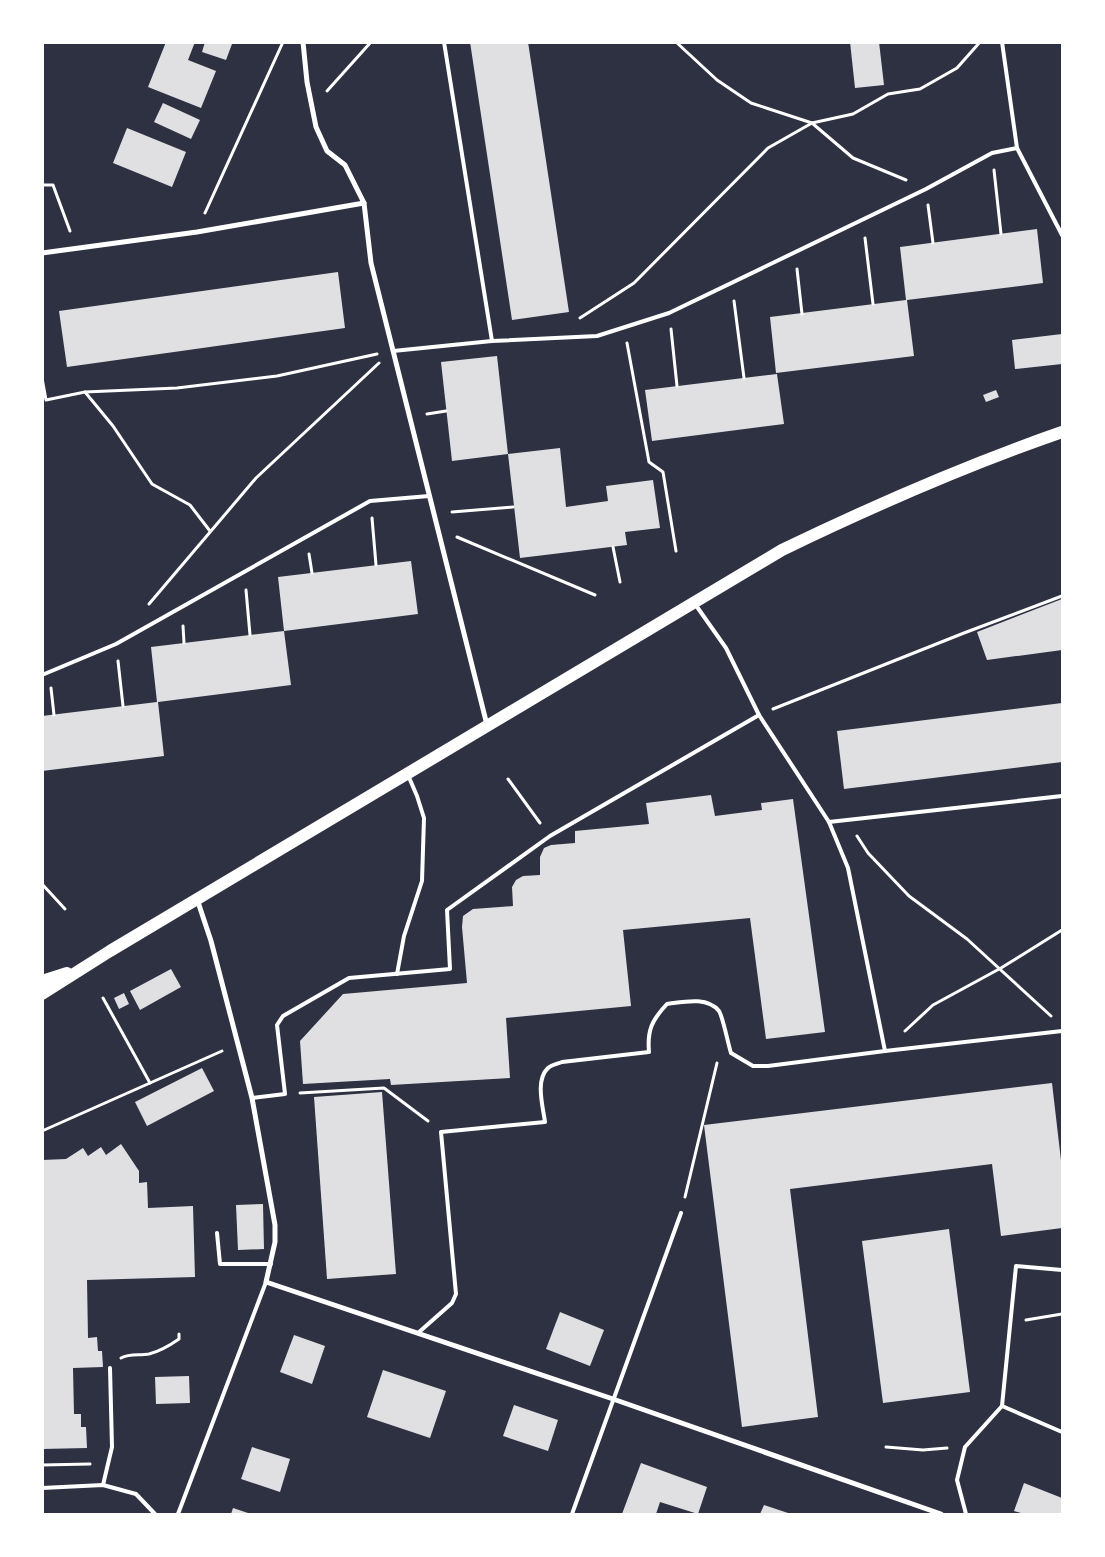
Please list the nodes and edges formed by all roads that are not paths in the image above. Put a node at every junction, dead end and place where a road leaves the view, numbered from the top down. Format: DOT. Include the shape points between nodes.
graph roads {
  1 [pos="303,42"];
  2 [pos="444,42"];
  3 [pos="1002,42"];
  4 [pos="1017,148"];
  5 [pos="364,203"];
  6 [pos="1062,235"];
  7 [pos="42,253"];
  8 [pos="492,341"];
  9 [pos="393,351"];
  10 [pos="1062,432"];
  11 [pos="429,496"];
  12 [pos="694,602"];
  13 [pos="42,675"];
  14 [pos="759,715"];
  15 [pos="487,726"];
  16 [pos="407,773"];
  17 [pos="1062,796"];
  18 [pos="829,822"];
  19 [pos="197,899"];
  20 [pos="83,967"];
  21 [pos="397,974"];
  22 [pos="42,981"];
  23 [pos="42,994"];
  24 [pos="1062,1031"];
  25 [pos="885,1051"];
  26 [pos="252,1098"];
  27 [pos="681,1213"];
  28 [pos="217,1233"];
  29 [pos="271,1264"];
  30 [pos="1062,1270"];
  31 [pos="266,1282"];
  32 [pos="418,1333"];
  33 [pos="110,1368"];
  34 [pos="613,1399"];
  35 [pos="1002,1406"];
  36 [pos="1062,1432"];
  37 [pos="103,1485"];
  38 [pos="42,1488"];
  39 [pos="155,1514"];
  40 [pos="178,1514"];
  41 [pos="572,1514"];
  42 [pos="941,1514"];
  43 [pos="966,1514"];
  1 -- 5 [label="street" via="316,127 327,151 345,166"];
  2 -- 8 [label="lane"];
  3 -- 4 [label="lane"];
  4 -- 6 [label="lane"];
  4 -- 8 [label="lane" via="992,153 926,189 668,313 597,336"];
  5 -- 7 [label="street" via="197,232"];
  5 -- 9 [label="street" via="371,263"];
  8 -- 9 [label="lane"];
  9 -- 11 [label="street"];
  10 -- 12 [label="main road" via="943,478 830,527 782,550"];
  11 -- 13 [label="lane" via="370,501 116,644"];
  11 -- 15 [label="street"];
  12 -- 14 [label="lane" via="726,648"];
  12 -- 15 [label="main road"];
  14 -- 18 [label="lane"];
  14 -- 21 [label="lane" via="550,836 447,910 450,969"];
  15 -- 16 [label="main road"];
  16 -- 19 [label="main road"];
  16 -- 21 [label="lane" via="424,818 422,881 404,936"];
  17 -- 18 [label="lane"];
  18 -- 25 [label="lane" via="848,868"];
  19 -- 20 [label="main road"];
  19 -- 26 [label="street"];
  20 -- 22 [label="main road"];
  20 -- 23 [label="main road"];
  21 -- 26 [label="lane" via="349,978 283,1016 276,1025 285,1094"];
  24 -- 25 [label="lane"];
  25 -- 32 [label="lane" via="752,1066 731,1053 719,1012 697,1001 667,1004 656,1015 649,1030 649,1052 562,1062 548,1067 542,1076 545,1122 441,1132 456,1294 452,1303"];
  26 -- 29 [label="street" via="276,1225"];
  27 -- 34 [label="lane"];
  28 -- 29 [label="lane" via="220,1264"];
  29 -- 31 [label="street"];
  30 -- 35 [label="lane" via="1016,1266"];
  31 -- 32 [label="street"];
  31 -- 40 [label="lane"];
  32 -- 34 [label="street"];
  33 -- 37 [label="lane" via="112,1447"];
  34 -- 41 [label="lane"];
  34 -- 42 [label="street"];
  35 -- 36 [label="lane"];
  35 -- 43 [label="lane" via="966,1447 957,1480"];
  37 -- 38 [label="lane"];
  37 -- 39 [label="lane" via="136,1494"];
}
